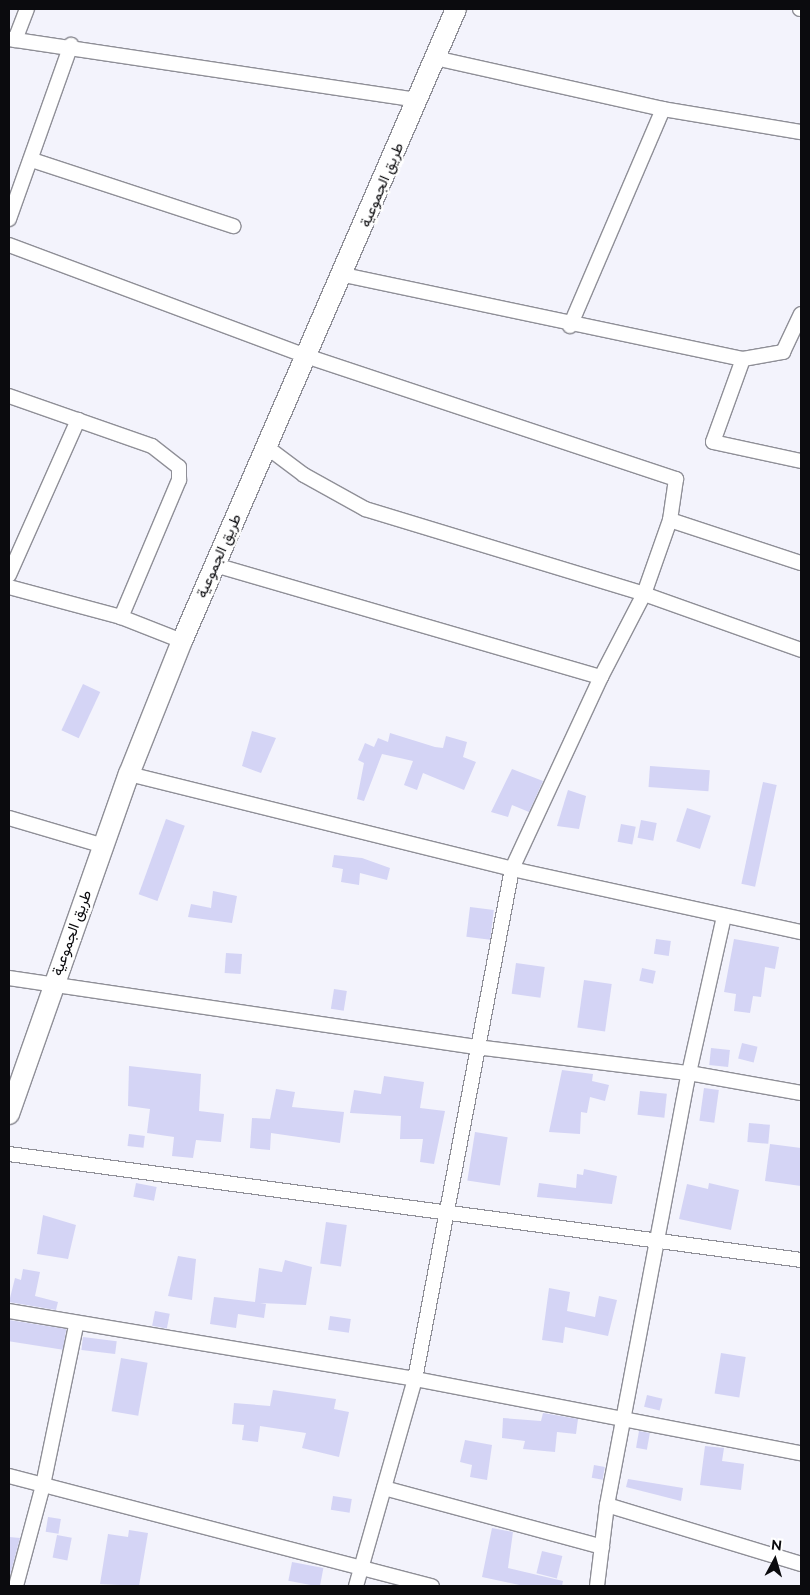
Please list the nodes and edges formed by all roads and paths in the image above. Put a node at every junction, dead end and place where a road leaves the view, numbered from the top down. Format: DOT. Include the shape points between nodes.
graph roads {
  1 [pos="27,9"];
  2 [pos="456,9"];
  3 [pos="12,39"];
  4 [pos="70,45"];
  5 [pos="435,58"];
  6 [pos="418,100"];
  7 [pos="663,109"];
  8 [pos="801,132"];
  9 [pos="32,160"];
  10 [pos="9,219"];
  11 [pos="234,226"];
  12 [pos="9,245"];
  13 [pos="344,275"];
  14 [pos="801,314"];
  15 [pos="570,326"];
  16 [pos="798,329"];
  17 [pos="309,357"];
  18 [pos="743,359"];
  19 [pos="9,396"];
  20 [pos="78,420"];
  21 [pos="268,448"];
  22 [pos="801,461"];
  23 [pos="670,520"];
  24 [pos="801,563"];
  25 [pos="215,565"];
  26 [pos="9,575"];
  27 [pos="9,586"];
  28 [pos="644,594"];
  29 [pos="121,617"];
  30 [pos="182,641"];
  31 [pos="801,650"];
  32 [pos="601,677"];
  33 [pos="129,774"];
  34 [pos="9,818"];
  35 [pos="104,846"];
  36 [pos="512,869"];
  37 [pos="724,916"];
  38 [pos="801,932"];
  39 [pos="9,978"];
  40 [pos="54,984"];
  41 [pos="476,1047"];
  42 [pos="689,1073"];
  43 [pos="801,1093"];
  44 [pos="9,1114"];
  45 [pos="9,1154"];
  46 [pos="445,1210"];
  47 [pos="658,1238"];
  48 [pos="801,1260"];
  49 [pos="9,1311"];
  50 [pos="76,1326"];
  51 [pos="415,1379"];
  52 [pos="626,1418"];
  53 [pos="801,1453"];
  54 [pos="9,1476"];
  55 [pos="43,1485"];
  56 [pos="384,1488"];
  57 [pos="607,1505"];
  58 [pos="602,1546"];
  59 [pos="801,1564"];
  60 [pos="362,1566"];
  61 [pos="16,1586"];
  62 [pos="356,1586"];
  63 [pos="432,1586"];
  64 [pos="597,1586"];
  1 -- 3 [label="street"];
  2 -- 5 [label="main road, طريق الجموعية"];
  3 -- 4 [label="street"];
  4 -- 6 [label="street"];
  4 -- 9 [label="street"];
  5 -- 6 [label="main road, طريق الجموعية"];
  5 -- 7 [label="street"];
  6 -- 13 [label="main road, طريق الجموعية"];
  7 -- 8 [label="street"];
  7 -- 15 [label="street"];
  9 -- 10 [label="street"];
  9 -- 11 [label="street"];
  12 -- 17 [label="street"];
  13 -- 15 [label="street"];
  13 -- 17 [label="main road, طريق الجموعية"];
  14 -- 16 [label="street"];
  15 -- 18 [label="street"];
  16 -- 18 [label="street" via="783,352"];
  17 -- 21 [label="main road, طريق الجموعية"];
  17 -- 23 [label="street" via="670,477 677,485"];
  18 -- 22 [label="street" via="713,442"];
  19 -- 20 [label="street"];
  20 -- 26 [label="street"];
  20 -- 29 [label="street" via="152,446 179,467 180,480"];
  21 -- 25 [label="main road, طريق الجموعية"];
  21 -- 28 [label="street" via="304,476 365,509"];
  23 -- 24 [label="street"];
  23 -- 28 [label="street"];
  25 -- 30 [label="main road, طريق الجموعية"];
  25 -- 32 [label="street"];
  27 -- 29 [label="street"];
  28 -- 31 [label="street"];
  28 -- 32 [label="street"];
  29 -- 30 [label="street"];
  30 -- 33 [label="main road, طريق الجموعية"];
  32 -- 36 [label="street"];
  33 -- 35 [label="main road, طريق الجموعية"];
  33 -- 36 [label="street"];
  34 -- 35 [label="street"];
  35 -- 40 [label="main road, طريق الجموعية"];
  36 -- 37 [label="street"];
  36 -- 41 [label="street"];
  37 -- 38 [label="street"];
  37 -- 42 [label="street"];
  39 -- 40 [label="street"];
  40 -- 41 [label="street"];
  40 -- 44 [label="main road, طريق الجموعية"];
  41 -- 42 [label="street"];
  41 -- 46 [label="street"];
  42 -- 43 [label="street"];
  42 -- 47 [label="street"];
  45 -- 46 [label="street"];
  46 -- 47 [label="street"];
  46 -- 51 [label="street"];
  47 -- 48 [label="street"];
  47 -- 52 [label="street"];
  49 -- 50 [label="street"];
  50 -- 51 [label="street"];
  50 -- 55 [label="street"];
  51 -- 52 [label="street"];
  51 -- 56 [label="street"];
  52 -- 53 [label="street"];
  52 -- 57 [label="street"];
  54 -- 55 [label="street"];
  55 -- 60 [label="street"];
  55 -- 61 [label="street"];
  56 -- 58 [label="street"];
  56 -- 60 [label="street"];
  57 -- 58 [label="street"];
  57 -- 59 [label="street"];
  58 -- 64 [label="street"];
  60 -- 62 [label="street"];
  60 -- 63 [label="street"];
}
